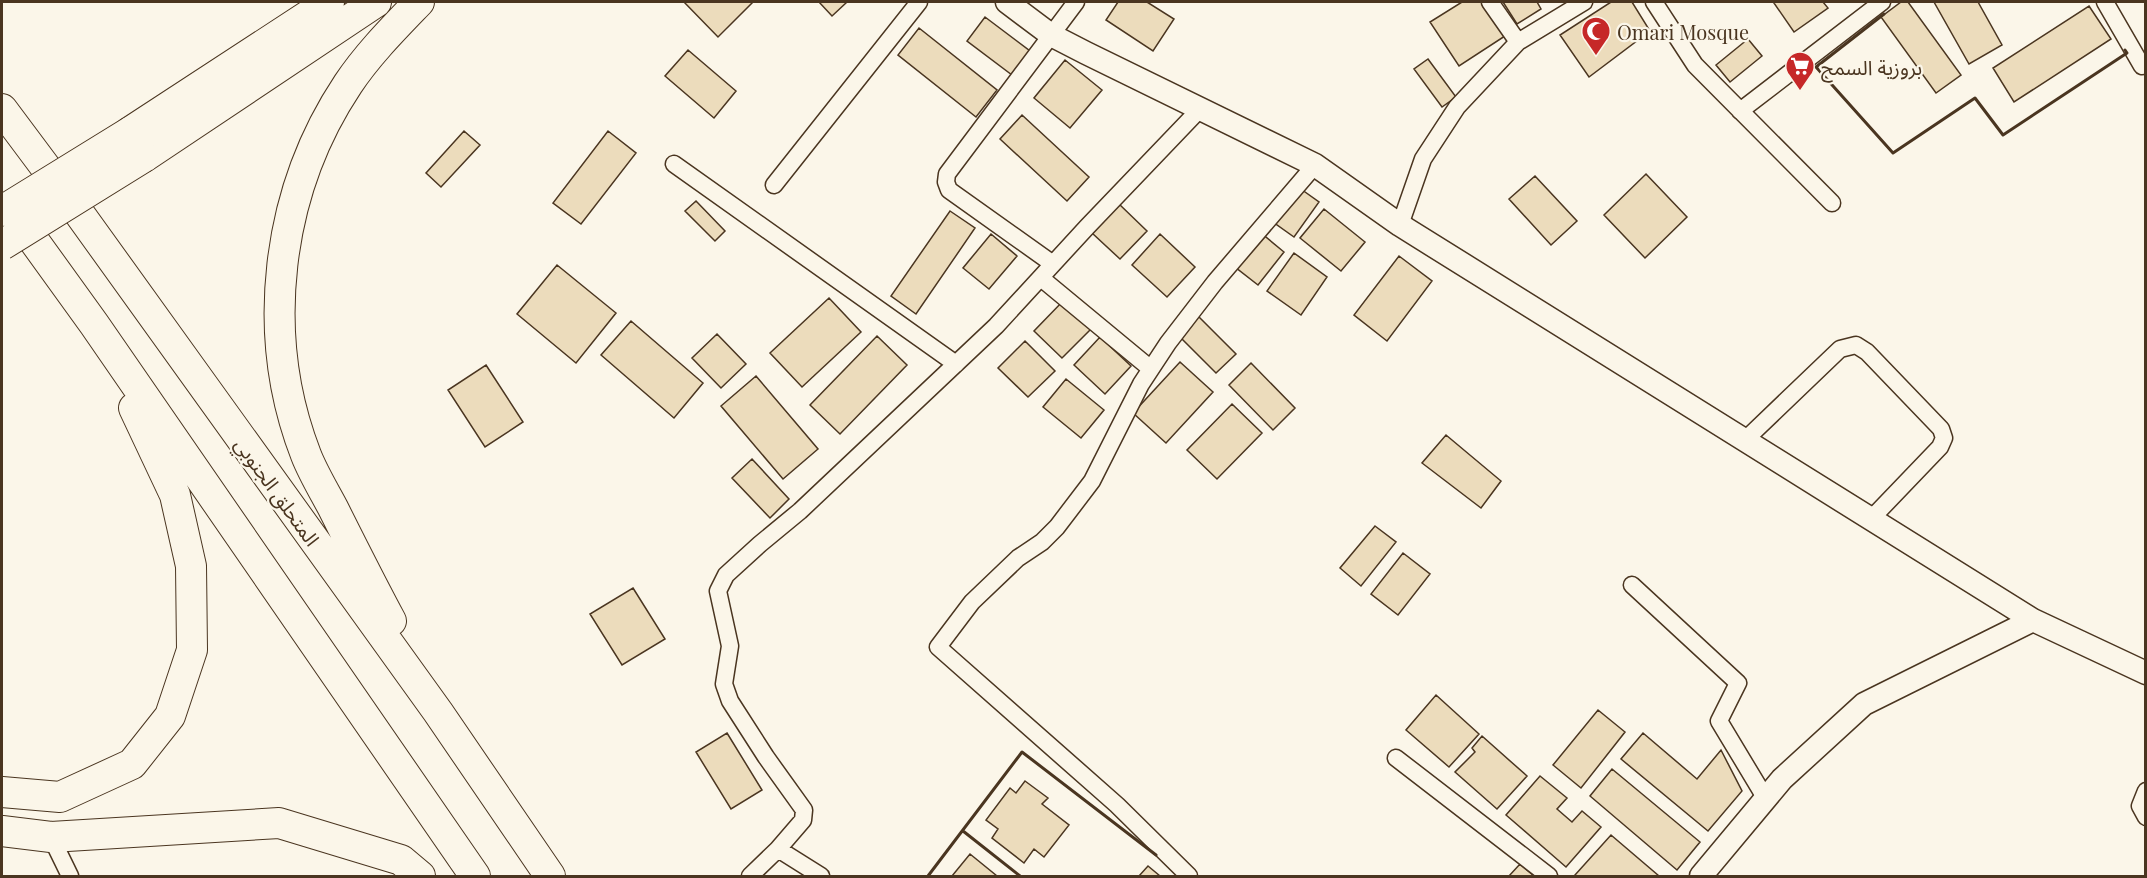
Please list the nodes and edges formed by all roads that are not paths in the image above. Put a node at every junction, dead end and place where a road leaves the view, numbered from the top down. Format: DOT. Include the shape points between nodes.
graph roads {
  1 [pos="329,2"];
  2 [pos="376,2"];
  3 [pos="419,2"];
  4 [pos="919,2"];
  5 [pos="1007,2"];
  6 [pos="1076,2"];
  7 [pos="1490,2"];
  8 [pos="1584,2"];
  9 [pos="1654,2"];
  10 [pos="1882,2"];
  11 [pos="2105,2"];
  12 [pos="1051,35"];
  13 [pos="1518,42"];
  14 [pos="2142,66"];
  15 [pos="2,109"];
  16 [pos="1199,110"];
  17 [pos="1740,111"];
  18 [pos="137,144"];
  19 [pos="674,165"];
  20 [pos="1315,165"];
  21 [pos="774,185"];
  22 [pos="2,197"];
  23 [pos="1832,203"];
  24 [pos="2,211"];
  25 [pos="1400,225"];
  26 [pos="2,245"];
  27 [pos="1053,264"];
  28 [pos="1041,278"];
  29 [pos="94,324"];
  30 [pos="956,364"];
  31 [pos="1151,369"];
  32 [pos="1744,441"];
  33 [pos="1871,519"];
  34 [pos="1632,585"];
  35 [pos="2033,620"];
  36 [pos="2145,673"];
  37 [pos="438,712"];
  38 [pos="1396,758"];
  39 [pos="2145,791"];
  40 [pos="2,792"];
  41 [pos="1767,799"];
  42 [pos="2145,817"];
  43 [pos="2,831"];
  44 [pos="51,837"];
  45 [pos="778,849"];
  46 [pos="70,876"];
  47 [pos="420,876"];
  48 [pos="475,876"];
  49 [pos="550,876"];
  50 [pos="750,876"];
  51 [pos="821,876"];
  52 [pos="1190,876"];
  53 [pos="1549,876"];
  54 [pos="1701,876"];
  1 -- 18 [label="highway"];
  2 -- 18 [label="highway"];
  3 -- 37 [label="highway" via="348,85 321,133 287,229 279,282 280,327 286,394 306,456"];
  4 -- 21 [label="street"];
  5 -- 12 [label="street"];
  6 -- 12 [label="street"];
  7 -- 13 [label="street"];
  8 -- 13 [label="street"];
  9 -- 17 [label="street" via="1695,65"];
  10 -- 17 [label="street"];
  11 -- 14 [label="street"];
  12 -- 16 [label="street"];
  12 -- 27 [label="street" via="947,174 946,182 949,190"];
  13 -- 25 [label="street" via="1457,107 1423,159"];
  15 -- 37 [label="highway, المتحلق الجنوبي"];
  16 -- 20 [label="street"];
  16 -- 27 [label="street"];
  17 -- 23 [label="street"];
  18 -- 24 [label="highway, bridge"];
  18 -- 26 [label="highway, bridge"];
  19 -- 30 [label="street"];
  20 -- 25 [label="street"];
  20 -- 31 [label="street" via="1215,282"];
  22 -- 29 [label="highway"];
  25 -- 32 [label="street"];
  27 -- 28 [label="street"];
  28 -- 30 [label="street"];
  28 -- 31 [label="street"];
  29 -- 40 [label="highway" via="175,495 191,566 192,650 170,716 132,764 60,797"];
  29 -- 48 [label="highway"];
  30 -- 45 [label="street" via="800,512 726,575 718,591 730,646 724,684 730,701 804,810 803,820"];
  31 -- 52 [label="street" via="1092,481 1057,527 972,602 938,647 1117,805"];
  32 -- 33 [label="street"];
  32 -- 33 [label="street" via="1840,349 1856,345 1941,429 1944,438 1940,447"];
  33 -- 35 [label="street"];
  34 -- 41 [label="street" via="1738,683 1719,721"];
  35 -- 36 [label="street"];
  35 -- 41 [label="street" via="1864,704 1782,779"];
  37 -- 49 [label="highway, المتحلق الجنوبي"];
  38 -- 53 [label="street"];
  39 -- 42 [label="street" via="2140,806"];
  41 -- 54 [label="street"];
  43 -- 44 [label="highway"];
  44 -- 46 [label="street"];
  44 -- 47 [label="highway" via="279,823 401,860"];
  45 -- 50 [label="street"];
  45 -- 51 [label="street"];
}
